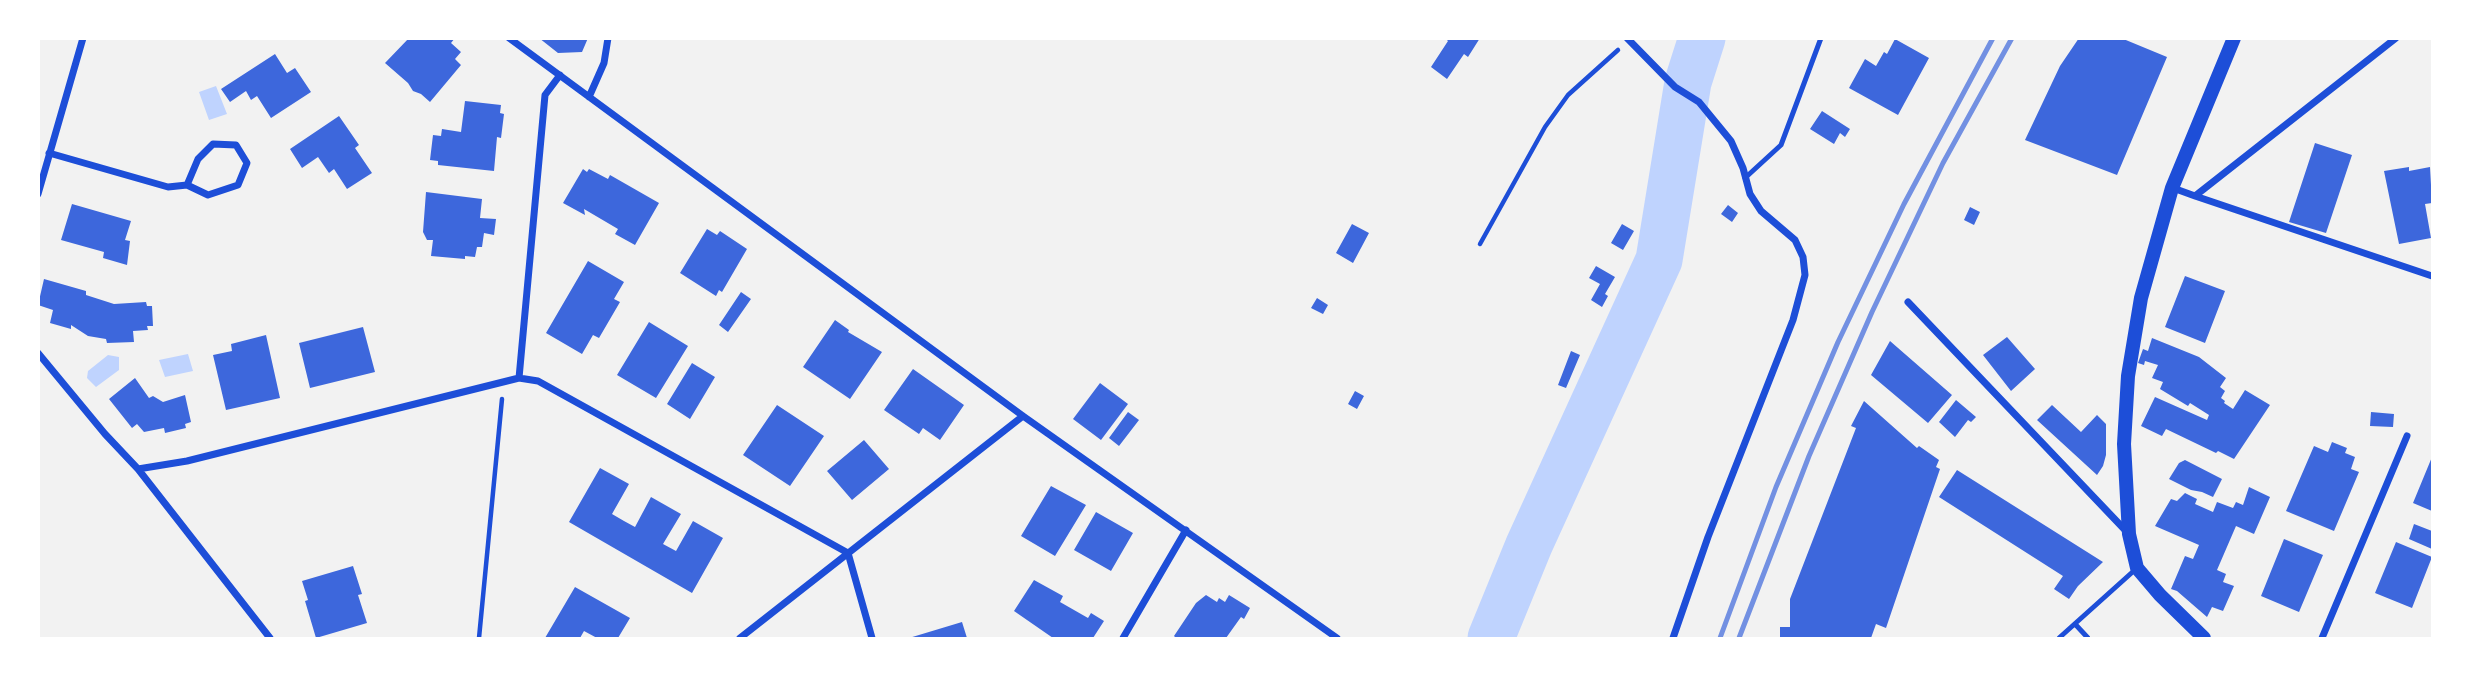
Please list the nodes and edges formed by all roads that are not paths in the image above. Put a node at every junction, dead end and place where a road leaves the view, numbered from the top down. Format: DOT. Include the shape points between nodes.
graph roads {
  1 [pos="83,38"];
  2 [pos="509,38"];
  3 [pos="608,38"];
  4 [pos="1821,38"];
  5 [pos="2234,38"];
  6 [pos="2396,38"];
  7 [pos="1628,40"];
  8 [pos="559,75"];
  9 [pos="589,97"];
  10 [pos="49,153"];
  11 [pos="1745,178"];
  12 [pos="187,186"];
  13 [pos="2172,188"];
  14 [pos="38,194"];
  15 [pos="2195,196"];
  16 [pos="2432,276"];
  17 [pos="1908,302"];
  18 [pos="38,353"];
  19 [pos="519,378"];
  20 [pos="1023,416"];
  21 [pos="2407,436"];
  22 [pos="138,469"];
  23 [pos="1186,530"];
  24 [pos="2129,534"];
  25 [pos="848,552"];
  26 [pos="2137,568"];
  27 [pos="2076,624"];
  28 [pos="270,639"];
  29 [pos="740,639"];
  30 [pos="872,639"];
  31 [pos="1123,639"];
  32 [pos="1337,639"];
  33 [pos="1673,639"];
  34 [pos="2059,639"];
  35 [pos="2088,639"];
  36 [pos="2204,639"];
  37 [pos="2322,639"];
  1 -- 10 [label="street"];
  2 -- 8 [label="street"];
  3 -- 9 [label="street" via="604,63"];
  4 -- 11 [label="lane" via="1780,145"];
  5 -- 13 [label="main road"];
  6 -- 15 [label="street"];
  7 -- 11 [label="street" via="1675,88 1699,102 1731,141"];
  8 -- 9 [label="street"];
  8 -- 19 [label="street" via="545,95"];
  9 -- 20 [label="street"];
  10 -- 12 [label="street" via="168,187"];
  10 -- 14 [label="street"];
  11 -- 33 [label="street" via="1761,211 1795,240 1805,275"];
  12 -- 12 [label="street" via="208,195 238,185 247,163 236,145 214,144 198,159"];
  13 -- 15 [label="street"];
  13 -- 24 [label="main road" via="2141,298 2128,376 2124,444"];
  15 -- 16 [label="street"];
  17 -- 24 [label="street"];
  18 -- 22 [label="street"];
  19 -- 22 [label="street" via="187,461"];
  19 -- 25 [label="street" via="538,381"];
  20 -- 23 [label="street"];
  20 -- 25 [label="street"];
  21 -- 37 [label="street"];
  22 -- 28 [label="street"];
  23 -- 31 [label="street"];
  23 -- 32 [label="street"];
  24 -- 26 [label="main road"];
  25 -- 29 [label="street"];
  25 -- 30 [label="street"];
  26 -- 27 [label="lane"];
  26 -- 36 [label="main road"];
  27 -- 34 [label="lane"];
  27 -- 35 [label="lane"];
}
